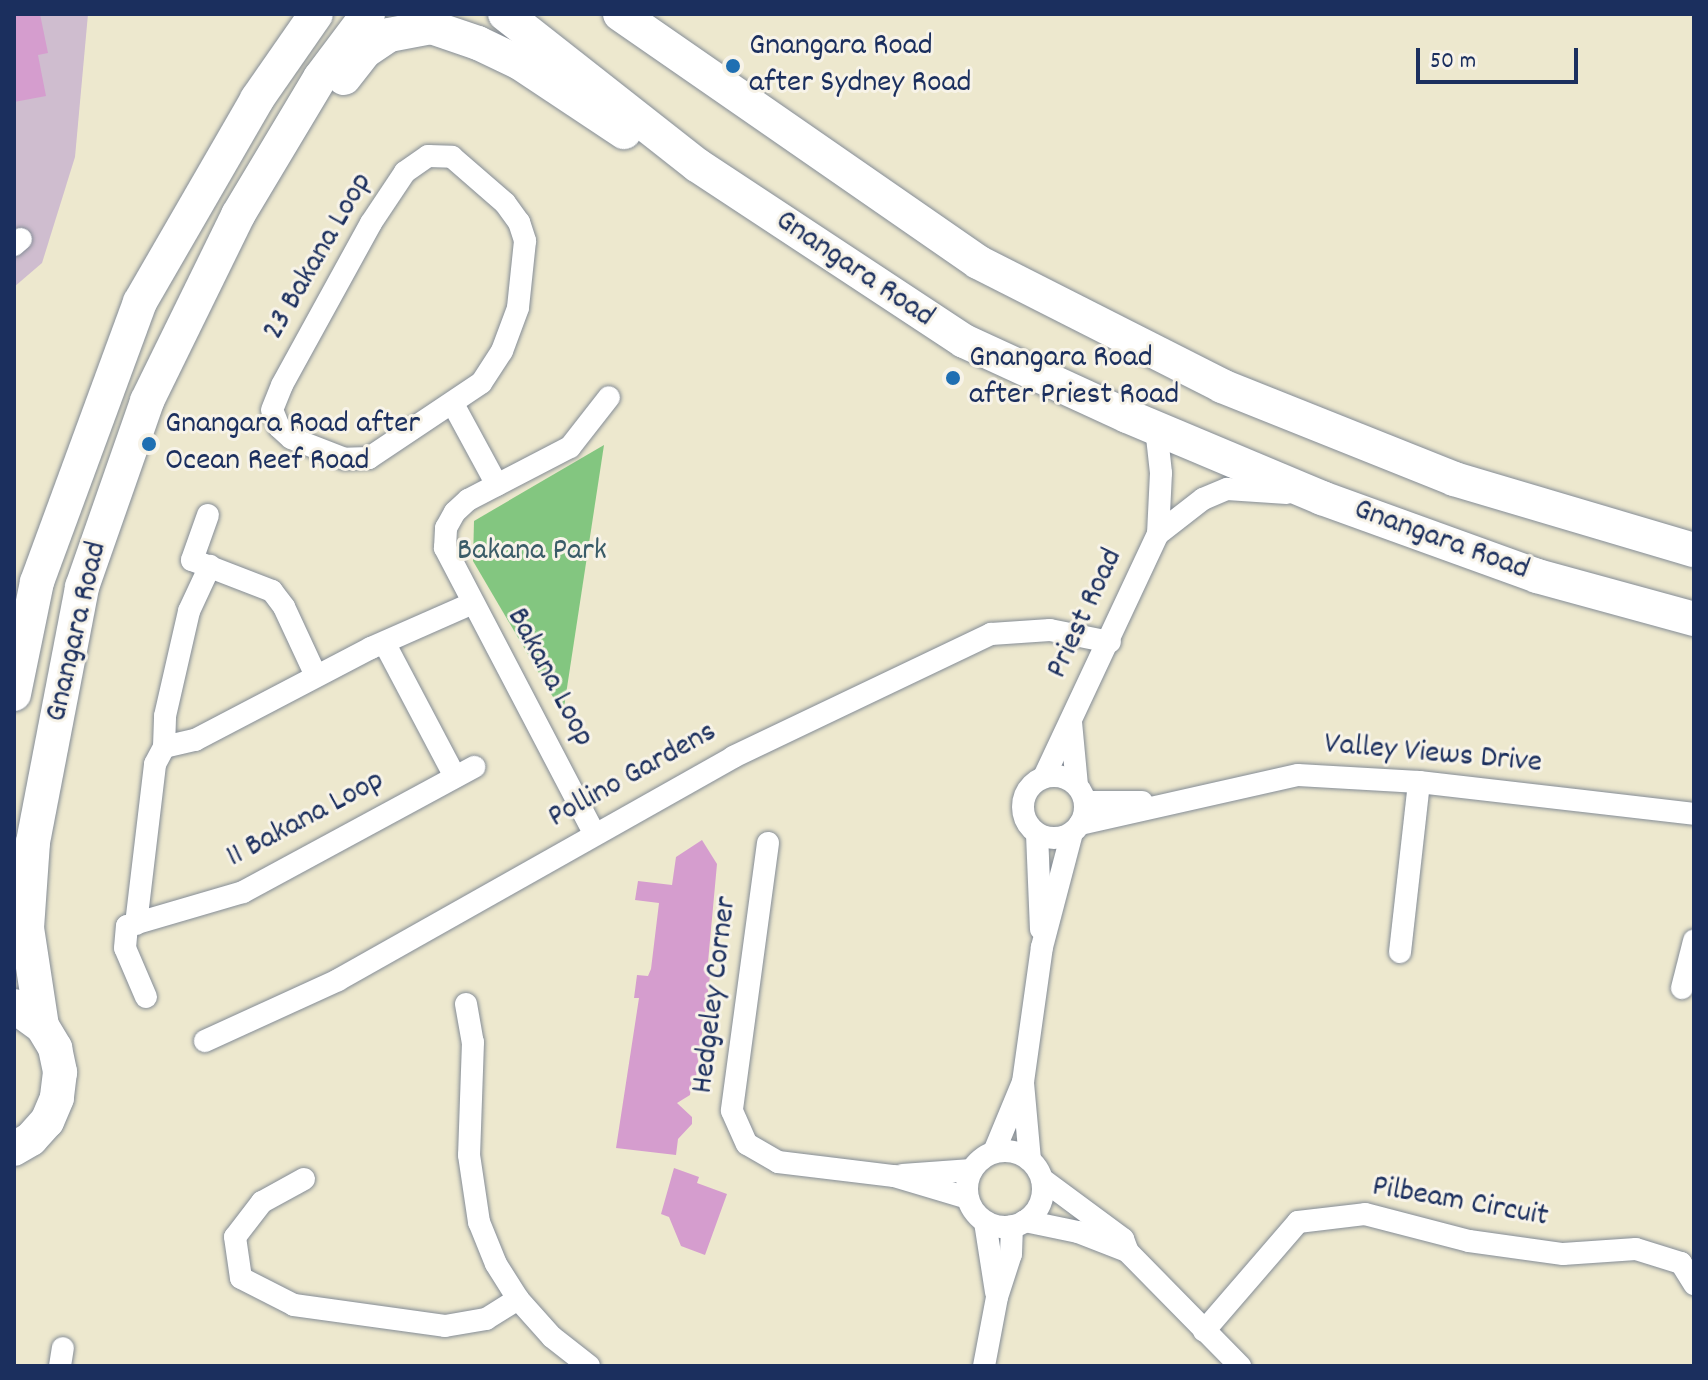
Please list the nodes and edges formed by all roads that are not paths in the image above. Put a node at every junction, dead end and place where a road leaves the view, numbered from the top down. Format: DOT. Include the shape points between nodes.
graph roads {
  1 [pos="290,14"];
  2 [pos="316,14"];
  3 [pos="368,14"];
  4 [pos="505,14"];
  5 [pos="620,14"];
  6 [pos="257,99"];
  7 [pos="697,165"];
  8 [pos="238,215"];
  9 [pos="609,397"];
  10 [pos="453,404"];
  11 [pos="1156,428"];
  12 [pos="497,485"];
  13 [pos="1322,498"];
  14 [pos="208,515"];
  15 [pos="1158,534"];
  16 [pos="1694,550"];
  17 [pos="210,566"];
  18 [pos="473,603"];
  19 [pos="1694,619"];
  20 [pos="1110,642"];
  21 [pos="385,644"];
  22 [pos="316,676"];
  23 [pos="14,694"];
  24 [pos="1071,721"];
  25 [pos="164,747"];
  26 [pos="1044,777"];
  27 [pos="1419,782"];
  28 [pos="1082,793"];
  29 [pos="1168,802"];
  30 [pos="1694,814"];
  31 [pos="1076,828"];
  32 [pos="594,833"];
  33 [pos="1037,834"];
  34 [pos="768,843"];
  35 [pos="136,924"];
  36 [pos="1694,941"];
  37 [pos="1042,947"];
  38 [pos="1400,952"];
  39 [pos="1682,988"];
  40 [pos="146,997"];
  41 [pos="466,1004"];
  42 [pos="14,1006"];
  43 [pos="42,1026"];
  44 [pos="205,1041"];
  45 [pos="1023,1082"];
  46 [pos="20,1152"];
  47 [pos="994,1152"];
  48 [pos="1036,1169"];
  49 [pos="971,1170"];
  50 [pos="894,1176"];
  51 [pos="304,1179"];
  52 [pos="968,1198"];
  53 [pos="985,1222"];
  54 [pos="1019,1224"];
  55 [pos="1128,1252"];
  56 [pos="1694,1284"];
  57 [pos="997,1297"];
  58 [pos="518,1299"];
  59 [pos="1204,1331"];
  60 [pos="589,1366"];
  61 [pos="984,1366"];
  62 [pos="1240,1366"];
  1 -- 6 [label="main road"];
  2 -- 6 [label="main road, Gnangara Road"];
  3 -- 8 [label="main road, Gnangara Road" via="320,78"];
  4 -- 7 [label="main road, Gnangara Road"];
  5 -- 16 [label="main road, Gnangara Road" via="978,262 1222,386 1454,479"];
  6 -- 23 [label="main road, Gnangara Road" via="140,302 37,582"];
  7 -- 8 [label="main road" via="616,128 520,63 431,27 389,35 364,52"];
  7 -- 11 [label="main road, Gnangara Road" via="927,320"];
  8 -- 43 [label="main road, Gnangara Road" via="147,401 82,587 33,842 27,928"];
  9 -- 12 [label="street, Bakana Loop" via="570,447"];
  10 -- 10 [label="street, 23 Bakana Loop" via="481,383 502,351 518,308 525,241 505,203 463,166 452,157 428,156 405,172 371,223 272,410 291,438 345,459 369,458"];
  10 -- 12 [label="street"];
  11 -- 13 [label="main road, Gnangara Road"];
  11 -- 15 [label="street, Priest Road" via="1161,473"];
  12 -- 18 [label="street, Bakana Loop" via="468,500 446,528 445,548"];
  13 -- 15 [label="street, Priest Road" via="1227,489 1203,499"];
  13 -- 19 [label="main road, Gnangara Road" via="1537,576"];
  14 -- 17 [label="street" via="192,560"];
  15 -- 20 [label="street, Priest Road"];
  17 -- 22 [label="street" via="272,591"];
  17 -- 25 [label="street" via="189,611 165,716"];
  18 -- 21 [label="street"];
  18 -- 32 [label="street, Bakana Loop"];
  20 -- 24 [label="street, Priest Road"];
  20 -- 32 [label="street, Pollino Gardens" via="1050,630 991,634 733,757"];
  21 -- 22 [label="street"];
  21 -- 35 [label="street, 11 Bakana Loop" via="465,772 243,892"];
  22 -- 25 [label="street" via="195,740"];
  24 -- 26 [label="street, Priest Road"];
  24 -- 28 [label="street, Priest Road"];
  25 -- 35 [label="street" via="155,764"];
  26 -- 28 [label="street" via="1056,776"];
  26 -- 33 [label="street" via="1033,782 1022,803 1028,826"];
  27 -- 29 [label="street, Valley Views Drive" via="1298,775"];
  27 -- 30 [label="street, Valley Views Drive"];
  27 -- 38 [label="street"];
  28 -- 29 [label="street, Valley Views Drive"];
  28 -- 31 [label="street"];
  29 -- 31 [label="street, Valley Views Drive"];
  31 -- 33 [label="street" via="1049,838"];
  31 -- 37 [label="street"];
  32 -- 44 [label="street, Pollino Gardens" via="338,980"];
  33 -- 37 [label="street"];
  34 -- 50 [label="street, Hedgeley Corner" via="732,1111 747,1144 778,1162"];
  35 -- 40 [label="street" via="127,926 123,940"];
  36 -- 39 [label="street"];
  37 -- 45 [label="street"];
  41 -- 58 [label="street" via="473,1042 469,1155 479,1222"];
  42 -- 43 [label="main road"];
  43 -- 46 [label="main road, Gnangara Road" via="55,1048 60,1072 57,1098 47,1121"];
  45 -- 47 [label="street"];
  45 -- 48 [label="street"];
  47 -- 48 [label="street" via="1009,1151"];
  47 -- 49 [label="street"];
  48 -- 54 [label="street" via="1041,1201"];
  48 -- 55 [label="street" via="1123,1239"];
  49 -- 50 [label="street, Hedgeley Corner"];
  49 -- 52 [label="street"];
  50 -- 52 [label="street, Hedgeley Corner"];
  51 -- 58 [label="street" via="262,1202 235,1237 241,1278 294,1305 445,1326 486,1319"];
  52 -- 53 [label="street"];
  53 -- 54 [label="street"];
  53 -- 57 [label="street"];
  54 -- 55 [label="street" via="1078,1232"];
  54 -- 57 [label="street"];
  55 -- 59 [label="street"];
  56 -- 59 [label="street, Pilbeam Circuit" via="1681,1263 1636,1249 1563,1254 1469,1241 1365,1214 1298,1222"];
  57 -- 61 [label="street"];
  58 -- 60 [label="street" via="552,1337"];
  59 -- 62 [label="street"];
}
